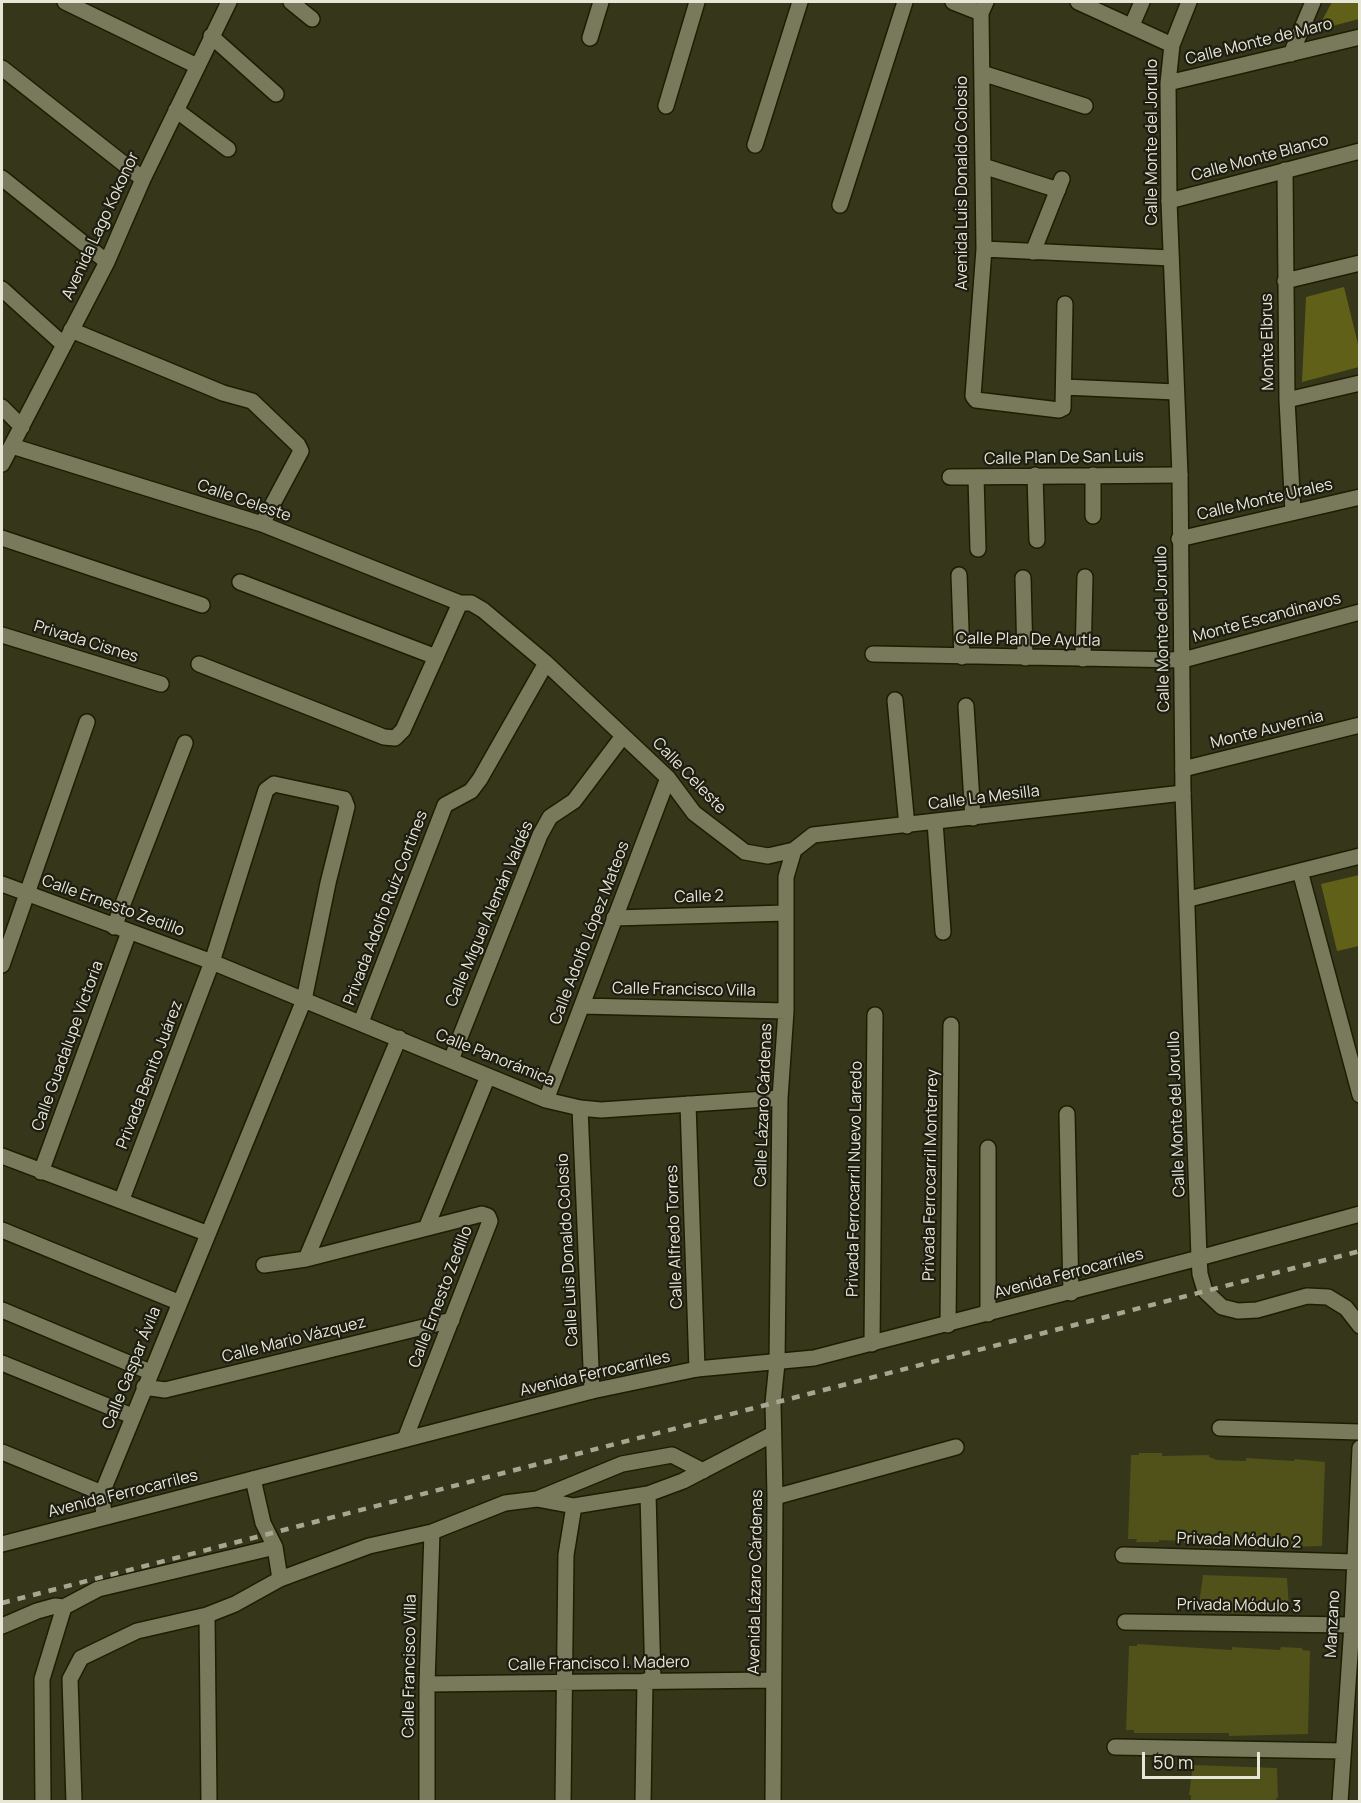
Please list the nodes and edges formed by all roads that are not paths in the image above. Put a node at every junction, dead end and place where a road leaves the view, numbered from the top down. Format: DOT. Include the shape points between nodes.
graph roads {
  1 [pos="65,2"];
  2 [pos="229,2"];
  3 [pos="602,2"];
  4 [pos="697,2"];
  5 [pos="800,2"];
  6 [pos="905,2"];
  7 [pos="953,2"];
  8 [pos="1078,2"];
  9 [pos="1142,2"];
  10 [pos="1190,2"];
  11 [pos="1313,2"];
  12 [pos="983,7"];
  13 [pos="1132,25"];
  14 [pos="211,36"];
  15 [pos="1359,37"];
  16 [pos="590,38"];
  17 [pos="1172,45"];
  18 [pos="1291,54"];
  19 [pos="197,66"];
  20 [pos="2,68"];
  21 [pos="982,73"];
  22 [pos="1168,83"];
  23 [pos="276,93"];
  24 [pos="666,106"];
  25 [pos="1085,106"];
  26 [pos="176,110"];
  27 [pos="755,146"];
  28 [pos="228,149"];
  29 [pos="1359,151"];
  30 [pos="983,166"];
  31 [pos="1285,170"];
  32 [pos="2,178"];
  33 [pos="143,179"];
  34 [pos="1169,201"];
  35 [pos="840,205"];
  36 [pos="984,249"];
  37 [pos="1034,252"];
  38 [pos="1171,258"];
  39 [pos="107,262"];
  40 [pos="1359,263"];
  41 [pos="1285,281"];
  42 [pos="2,289"];
  43 [pos="1065,304"];
  44 [pos="71,330"];
  45 [pos="64,345"];
  46 [pos="1359,383"];
  47 [pos="1064,387"];
  48 [pos="1176,392"];
  49 [pos="1287,400"];
  50 [pos="2,407"];
  51 [pos="22,427"];
  52 [pos="12,446"];
  53 [pos="2,464"];
  54 [pos="1035,475"];
  55 [pos="1093,475"];
  56 [pos="1180,475"];
  57 [pos="950,477"];
  58 [pos="976,477"];
  59 [pos="1359,497"];
  60 [pos="1293,512"];
  61 [pos="1093,516"];
  62 [pos="262,524"];
  63 [pos="2,538"];
  64 [pos="1179,539"];
  65 [pos="1037,540"];
  66 [pos="978,549"];
  67 [pos="959,575"];
  68 [pos="1085,576"];
  69 [pos="1023,578"];
  70 [pos="240,582"];
  71 [pos="460,603"];
  72 [pos="202,604"];
  73 [pos="1359,612"];
  74 [pos="2,635"];
  75 [pos="873,654"];
  76 [pos="436,657"];
  77 [pos="962,657"];
  78 [pos="1025,658"];
  79 [pos="1083,658"];
  80 [pos="1183,660"];
  81 [pos="546,663"];
  82 [pos="199,664"];
  83 [pos="161,684"];
  84 [pos="896,700"];
  85 [pos="966,706"];
  86 [pos="87,722"];
  87 [pos="1359,725"];
  88 [pos="623,736"];
  89 [pos="185,743"];
  90 [pos="1184,769"];
  91 [pos="668,778"];
  92 [pos="1183,793"];
  93 [pos="973,818"];
  94 [pos="935,822"];
  95 [pos="907,826"];
  96 [pos="794,850"];
  97 [pos="1359,856"];
  98 [pos="1300,871"];
  99 [pos="328,883"];
  100 [pos="2,884"];
  101 [pos="25,893"];
  102 [pos="1189,899"];
  103 [pos="786,912"];
  104 [pos="614,918"];
  105 [pos="122,929"];
  106 [pos="943,932"];
  107 [pos="212,963"];
  108 [pos="2,965"];
  109 [pos="304,999"];
  110 [pos="582,1006"];
  111 [pos="786,1011"];
  112 [pos="875,1015"];
  113 [pos="361,1022"];
  114 [pos="951,1025"];
  115 [pos="399,1038"];
  116 [pos="452,1060"];
  117 [pos="488,1076"];
  118 [pos="1359,1095"];
  119 [pos="780,1098"];
  120 [pos="546,1100"];
  121 [pos="688,1104"];
  122 [pos="580,1108"];
  123 [pos="1067,1114"];
  124 [pos="988,1148"];
  125 [pos="2,1156"];
  126 [pos="41,1172"];
  127 [pos="122,1199"];
  128 [pos="1359,1214"];
  129 [pos="427,1226"];
  130 [pos="2,1230"];
  131 [pos="206,1233"];
  132 [pos="1199,1258"];
  133 [pos="306,1259"];
  134 [pos="264,1265"];
  135 [pos="1071,1293"];
  136 [pos="178,1302"];
  137 [pos="2,1310"];
  138 [pos="988,1314"];
  139 [pos="452,1320"];
  140 [pos="948,1325"];
  141 [pos="1359,1326"];
  142 [pos="872,1344"];
  143 [pos="2,1363"];
  144 [pos="777,1363"];
  145 [pos="697,1370"];
  146 [pos="150,1372"];
  147 [pos="144,1387"];
  148 [pos="592,1390"];
  149 [pos="132,1416"];
  150 [pos="1220,1428"];
  151 [pos="1359,1432"];
  152 [pos="773,1434"];
  153 [pos="405,1439"];
  154 [pos="956,1447"];
  155 [pos="1359,1449"];
  156 [pos="2,1452"];
  157 [pos="703,1471"];
  158 [pos="253,1479"];
  159 [pos="102,1493"];
  160 [pos="648,1494"];
  161 [pos="775,1497"];
  162 [pos="537,1499"];
  163 [pos="574,1506"];
  164 [pos="104,1517"];
  165 [pos="432,1532"];
  166 [pos="2,1544"];
  167 [pos="275,1547"];
  168 [pos="1123,1555"];
  169 [pos="1354,1562"];
  170 [pos="280,1579"];
  171 [pos="64,1607"];
  172 [pos="207,1615"];
  173 [pos="1125,1622"];
  174 [pos="1352,1625"];
  175 [pos="2,1626"];
  176 [pos="773,1680"];
  177 [pos="649,1681"];
  178 [pos="566,1682"];
  179 [pos="427,1684"];
  180 [pos="1115,1747"];
  181 [pos="1343,1751"];
  182 [pos="43,1802"];
  183 [pos="74,1802"];
  184 [pos="209,1802"];
  185 [pos="427,1802"];
  186 [pos="563,1802"];
  187 [pos="643,1802"];
  188 [pos="773,1802"];
  189 [pos="1340,1802"];
  1 -- 19 [label="street"];
  2 -- 14 [label="street, Avenida Lago Kokonor"];
  3 -- 16 [label="street"];
  4 -- 24 [label="street"];
  5 -- 27 [label="street"];
  6 -- 35 [label="street"];
  7 -- 12 [label="street"];
  8 -- 13 [label="street"];
  9 -- 13 [label="street"];
  10 -- 17 [label="street, Calle Monte del Jorullo"];
  11 -- 18 [label="street"];
  12 -- 21 [label="street, Avenida Luis Donaldo Colosio"];
  13 -- 17 [label="street"];
  14 -- 19 [label="street, Avenida Lago Kokonor"];
  14 -- 23 [label="street"];
  15 -- 18 [label="street, Calle Monte de Maro"];
  17 -- 22 [label="street, Calle Monte del Jorullo"];
  18 -- 22 [label="street, Calle Monte de Maro"];
  19 -- 26 [label="street, Avenida Lago Kokonor"];
  20 -- 33 [label="street"];
  21 -- 25 [label="street"];
  21 -- 30 [label="street, Avenida Luis Donaldo Colosio"];
  22 -- 34 [label="street, Calle Monte del Jorullo"];
  26 -- 28 [label="street"];
  26 -- 33 [label="street, Avenida Lago Kokonor"];
  29 -- 31 [label="street, Calle Monte Blanco"];
  30 -- 36 [label="street, Avenida Luis Donaldo Colosio"];
  30 -- 37 [label="street" via="1060,185"];
  31 -- 34 [label="street, Calle Monte Blanco"];
  31 -- 41 [label="street, Monte Elbrus"];
  32 -- 39 [label="street"];
  33 -- 39 [label="street, Avenida Lago Kokonor"];
  34 -- 38 [label="street, Calle Monte del Jorullo"];
  36 -- 37 [label="street"];
  36 -- 47 [label="street, Avenida Luis Donaldo Colosio" via="973,396 976,400 1059,410 1064,408"];
  37 -- 38 [label="street"];
  38 -- 48 [label="street, Calle Monte del Jorullo"];
  39 -- 44 [label="street, Avenida Lago Kokonor"];
  40 -- 41 [label="street"];
  41 -- 49 [label="street, Monte Elbrus"];
  42 -- 45 [label="street"];
  43 -- 47 [label="street"];
  44 -- 45 [label="street, Avenida Lago Kokonor"];
  44 -- 62 [label="street" via="223,393 252,401 301,451"];
  45 -- 51 [label="street, Avenida Lago Kokonor"];
  46 -- 49 [label="street"];
  47 -- 48 [label="street"];
  48 -- 56 [label="street, Calle Monte del Jorullo"];
  49 -- 60 [label="street, Monte Elbrus"];
  50 -- 51 [label="street"];
  51 -- 52 [label="street, Avenida Lago Kokonor"];
  52 -- 53 [label="street, Avenida Lago Kokonor"];
  52 -- 62 [label="street, Calle Celeste"];
  54 -- 55 [label="street, Calle Plan De San Luis"];
  54 -- 58 [label="street, Calle Plan De San Luis"];
  54 -- 65 [label="street"];
  55 -- 56 [label="street, Calle Plan De San Luis"];
  55 -- 61 [label="street"];
  56 -- 64 [label="street, Calle Monte del Jorullo"];
  57 -- 58 [label="street, Calle Plan De San Luis"];
  58 -- 66 [label="street"];
  59 -- 60 [label="street, Calle Monte Urales"];
  60 -- 64 [label="street, Calle Monte Urales"];
  62 -- 71 [label="street, Calle Celeste"];
  63 -- 72 [label="street"];
  64 -- 80 [label="street, Calle Monte del Jorullo"];
  67 -- 77 [label="street"];
  68 -- 79 [label="street"];
  69 -- 78 [label="street"];
  70 -- 76 [label="street"];
  71 -- 76 [label="street"];
  71 -- 81 [label="street, Calle Celeste" via="471,603 483,610"];
  73 -- 80 [label="street, Monte Escandinavos"];
  74 -- 83 [label="street, Privada Cisnes"];
  75 -- 77 [label="street, Calle Plan De Ayutla"];
  76 -- 82 [label="street" via="403,730 395,738"];
  77 -- 78 [label="street, Calle Plan De Ayutla"];
  78 -- 79 [label="street, Calle Plan De Ayutla"];
  79 -- 80 [label="street, Calle Plan De Ayutla"];
  80 -- 90 [label="street, Calle Monte del Jorullo"];
  81 -- 88 [label="street, Calle Celeste"];
  81 -- 113 [label="street, Privada Adolfo Ruíz Cortines" via="480,779 471,790 445,806"];
  84 -- 95 [label="street"];
  85 -- 93 [label="street"];
  86 -- 101 [label="street"];
  87 -- 90 [label="street, Monte Auvernia"];
  88 -- 91 [label="street, Calle Celeste"];
  88 -- 116 [label="street, Calle Miguel Alemán Valdés" via="574,801 550,817 540,835"];
  89 -- 105 [label="street, Calle Guadalupe Victoria"];
  90 -- 92 [label="street, Calle Monte del Jorullo"];
  91 -- 96 [label="street, Calle Celeste" via="694,813 745,852 768,856"];
  91 -- 104 [label="street, Calle Adolfo López Mateos"];
  92 -- 93 [label="street, Calle La Mesilla"];
  92 -- 102 [label="street, Calle Monte del Jorullo"];
  93 -- 94 [label="street, Calle La Mesilla"];
  94 -- 95 [label="street, Calle La Mesilla"];
  94 -- 106 [label="street"];
  95 -- 96 [label="street, Calle La Mesilla" via="813,835"];
  96 -- 103 [label="street, Calle Lázaro Cárdenas" via="786,877"];
  97 -- 98 [label="street"];
  98 -- 102 [label="street"];
  98 -- 118 [label="street"];
  99 -- 107 [label="street, Privada Benito Juárez" via="347,807 344,799 274,784 266,790"];
  99 -- 109 [label="street, Calle Gaspar Ávila"];
  100 -- 101 [label="street, Calle Ernesto Zedillo"];
  101 -- 105 [label="street, Calle Ernesto Zedillo"];
  101 -- 108 [label="street"];
  102 -- 132 [label="street, Calle Monte del Jorullo"];
  103 -- 104 [label="street, Calle 2"];
  103 -- 111 [label="street, Calle Lázaro Cárdenas"];
  104 -- 110 [label="street, Calle Adolfo López Mateos"];
  105 -- 107 [label="street, Calle Ernesto Zedillo"];
  105 -- 126 [label="street, Calle Guadalupe Victoria"];
  107 -- 109 [label="street, Calle Panorámica"];
  107 -- 127 [label="street, Privada Benito Juárez"];
  109 -- 113 [label="street, Calle Panorámica"];
  109 -- 131 [label="street, Calle Gaspar Ávila"];
  110 -- 111 [label="street, Calle Francisco Villa"];
  110 -- 120 [label="street, Calle Adolfo López Mateos"];
  111 -- 119 [label="street, Calle Lázaro Cárdenas"];
  112 -- 142 [label="street, Privada Ferrocarril Nuevo Laredo"];
  113 -- 115 [label="street, Calle Panorámica"];
  114 -- 140 [label="street, Privada Ferrocarril Monterrey"];
  115 -- 116 [label="street, Calle Panorámica"];
  115 -- 133 [label="street"];
  116 -- 117 [label="street, Calle Panorámica"];
  117 -- 120 [label="street, Calle Panorámica"];
  117 -- 129 [label="street"];
  119 -- 121 [label="street, Calle Panorámica"];
  119 -- 144 [label="street, Calle Lázaro Cárdenas"];
  120 -- 122 [label="street, Calle Panorámica"];
  121 -- 122 [label="street, Calle Panorámica"];
  121 -- 145 [label="street, Calle Alfredo Torres"];
  122 -- 148 [label="street, Calle Luis Donaldo Colosio"];
  123 -- 135 [label="street"];
  124 -- 138 [label="street"];
  125 -- 126 [label="street"];
  126 -- 127 [label="street"];
  127 -- 131 [label="street"];
  128 -- 132 [label="street, Avenida Ferrocarriles"];
  129 -- 133 [label="street, Calle Ernesto Zedillo"];
  129 -- 139 [label="street, Calle Ernesto Zedillo" via="482,1214 490,1221"];
  130 -- 136 [label="street"];
  131 -- 136 [label="street, Calle Gaspar Ávila"];
  132 -- 135 [label="street, Avenida Ferrocarriles"];
  132 -- 141 [label="street" via="1204,1291 1222,1307 1257,1310 1307,1296 1328,1297 1346,1308"];
  133 -- 134 [label="street, Calle Ernesto Zedillo"];
  135 -- 138 [label="street, Avenida Ferrocarriles"];
  136 -- 146 [label="street, Calle Gaspar Ávila"];
  137 -- 146 [label="street"];
  138 -- 140 [label="street, Avenida Ferrocarriles"];
  139 -- 147 [label="street, Calle Mario Vázquez" via="165,1390"];
  139 -- 153 [label="street, Calle Ernesto Zedillo"];
  140 -- 142 [label="street, Avenida Ferrocarriles"];
  142 -- 144 [label="street, Avenida Ferrocarriles"];
  143 -- 149 [label="street"];
  144 -- 145 [label="street, Avenida Ferrocarriles"];
  144 -- 152 [label="street, Avenida Lázaro Cárdenas"];
  145 -- 148 [label="street, Avenida Ferrocarriles"];
  146 -- 147 [label="street, Calle Gaspar Ávila"];
  147 -- 149 [label="street, Calle Gaspar Ávila"];
  148 -- 153 [label="street, Avenida Ferrocarriles"];
  149 -- 159 [label="street, Calle Gaspar Ávila"];
  150 -- 151 [label="street"];
  152 -- 157 [label="street"];
  152 -- 161 [label="street, Avenida Lázaro Cárdenas"];
  153 -- 158 [label="street, Avenida Ferrocarriles"];
  154 -- 161 [label="street"];
  155 -- 169 [label="street, Manzano"];
  156 -- 159 [label="street"];
  157 -- 160 [label="street"];
  157 -- 162 [label="street" via="672,1455 622,1464"];
  158 -- 164 [label="street, Avenida Ferrocarriles"];
  158 -- 167 [label="street" via="262,1523"];
  159 -- 164 [label="street, Calle Gaspar Ávila"];
  160 -- 163 [label="street"];
  160 -- 177 [label="street"];
  161 -- 176 [label="street, Avenida Lázaro Cárdenas"];
  162 -- 163 [label="street"];
  162 -- 165 [label="street" via="505,1503"];
  163 -- 178 [label="street" via="566,1555"];
  164 -- 166 [label="street, Avenida Ferrocarriles"];
  165 -- 170 [label="street" via="369,1546"];
  165 -- 179 [label="street, Calle Francisco Villa"];
  167 -- 170 [label="street"];
  167 -- 171 [label="street" via="98,1589"];
  168 -- 169 [label="street, Privada Módulo 2"];
  169 -- 174 [label="street, Manzano"];
  170 -- 172 [label="street"];
  171 -- 175 [label="street" via="37,1611"];
  171 -- 182 [label="street" via="42,1679"];
  172 -- 183 [label="street" via="137,1631 81,1658 73,1668 70,1679"];
  172 -- 184 [label="street"];
  173 -- 174 [label="street, Privada Módulo 3"];
  174 -- 181 [label="street, Manzano"];
  176 -- 177 [label="street, Calle Francisco I. Madero"];
  176 -- 188 [label="street, Avenida Lázaro Cárdenas"];
  177 -- 178 [label="street, Calle Francisco I. Madero"];
  177 -- 187 [label="street"];
  178 -- 179 [label="street, Calle Francisco I. Madero"];
  178 -- 186 [label="street"];
  179 -- 185 [label="street, Calle Francisco Villa"];
  180 -- 181 [label="street"];
  181 -- 189 [label="street, Manzano"];
}
